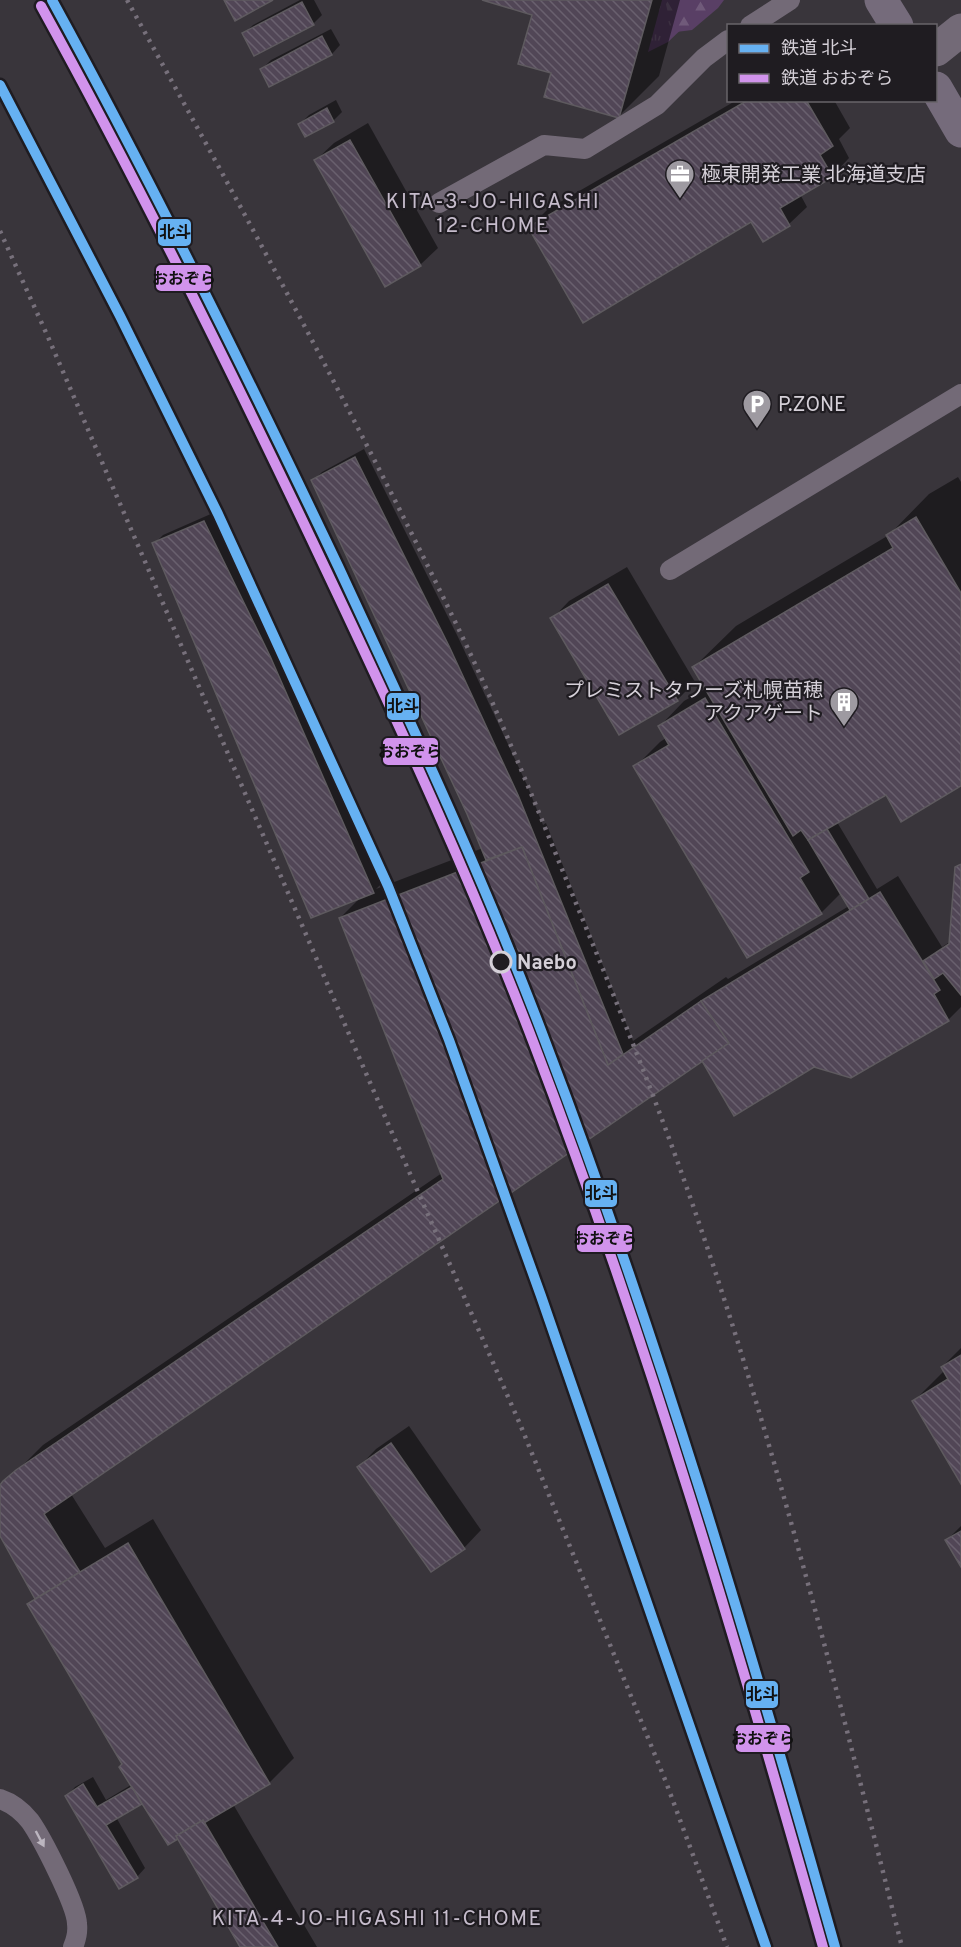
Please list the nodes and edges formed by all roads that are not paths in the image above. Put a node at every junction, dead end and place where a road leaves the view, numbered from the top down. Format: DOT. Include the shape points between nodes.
graph roads {
  1 [pos="790,0"];
  2 [pos="881,0"];
  3 [pos="753,24"];
  4 [pos="896,24"];
  5 [pos="961,30"];
  6 [pos="727,41"];
  7 [pos="937,49"];
  8 [pos="937,90"];
  9 [pos="961,132"];
  10 [pos="439,203"];
  11 [pos="961,394"];
  12 [pos="670,570"];
  13 [pos="0,1799"];
  14 [pos="73,1947"];
  1 -- 3 [label="lane"];
  2 -- 4 [label="street"];
  5 -- 7 [label="street"];
  6 -- 10 [label="lane" via="704,58 657,105 585,149 544,145"];
  8 -- 9 [label="street"];
  11 -- 12 [label="lane"];
  13 -- 14 [label="lane, one-way" via="29,1821 74,1906 78,1923"];
}
